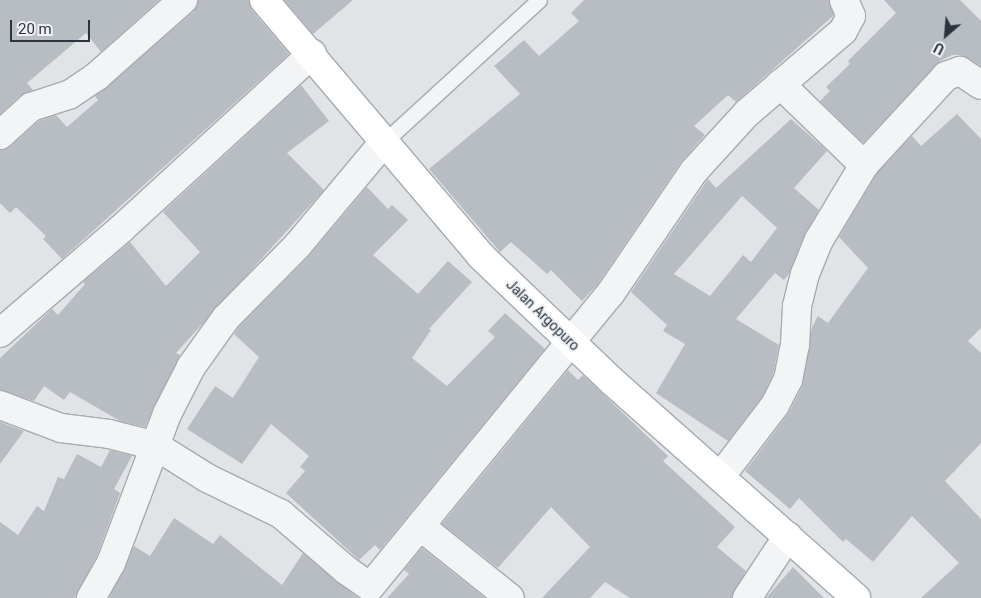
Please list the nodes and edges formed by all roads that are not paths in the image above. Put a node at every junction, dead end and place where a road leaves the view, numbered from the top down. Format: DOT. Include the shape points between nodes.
graph roads {
  1 [pos="183,0"];
  2 [pos="264,0"];
  3 [pos="539,0"];
  4 [pos="844,0"];
  5 [pos="312,54"];
  6 [pos="780,84"];
  7 [pos="981,85"];
  8 [pos="0,135"];
  9 [pos="384,142"];
  10 [pos="864,166"];
  11 [pos="0,333"];
  12 [pos="570,342"];
  13 [pos="0,405"];
  14 [pos="156,446"];
  15 [pos="720,477"];
  16 [pos="420,526"];
  17 [pos="788,536"];
  18 [pos="369,594"];
  19 [pos="91,598"];
  20 [pos="510,598"];
  21 [pos="747,598"];
  22 [pos="856,598"];
  1 -- 8 [label="street" via="97,76 69,94 23,112"];
  2 -- 5 [label="street, Jalan Argopuro"];
  3 -- 9 [label="lane"];
  4 -- 6 [label="street" via="851,16 843,31"];
  5 -- 9 [label="street, Jalan Argopuro"];
  5 -- 11 [label="street" via="122,228"];
  6 -- 10 [label="street"];
  6 -- 12 [label="street" via="747,113 694,170 615,286"];
  7 -- 10 [label="street" via="960,71 946,76"];
  9 -- 12 [label="street, Jalan Argopuro" via="481,256"];
  9 -- 14 [label="street" via="297,246 226,318 191,367 167,414"];
  10 -- 15 [label="street" via="819,240 806,274 797,306 795,345 788,380 775,405"];
  12 -- 15 [label="street, Jalan Argopuro"];
  12 -- 16 [label="street"];
  13 -- 14 [label="street" via="61,428 109,434"];
  14 -- 18 [label="street" via="207,478 281,514"];
  14 -- 19 [label="street" via="111,563"];
  15 -- 17 [label="street, Jalan Argopuro"];
  16 -- 18 [label="street"];
  16 -- 20 [label="street"];
  17 -- 21 [label="street"];
  17 -- 22 [label="street, Jalan Argopuro"];
}
